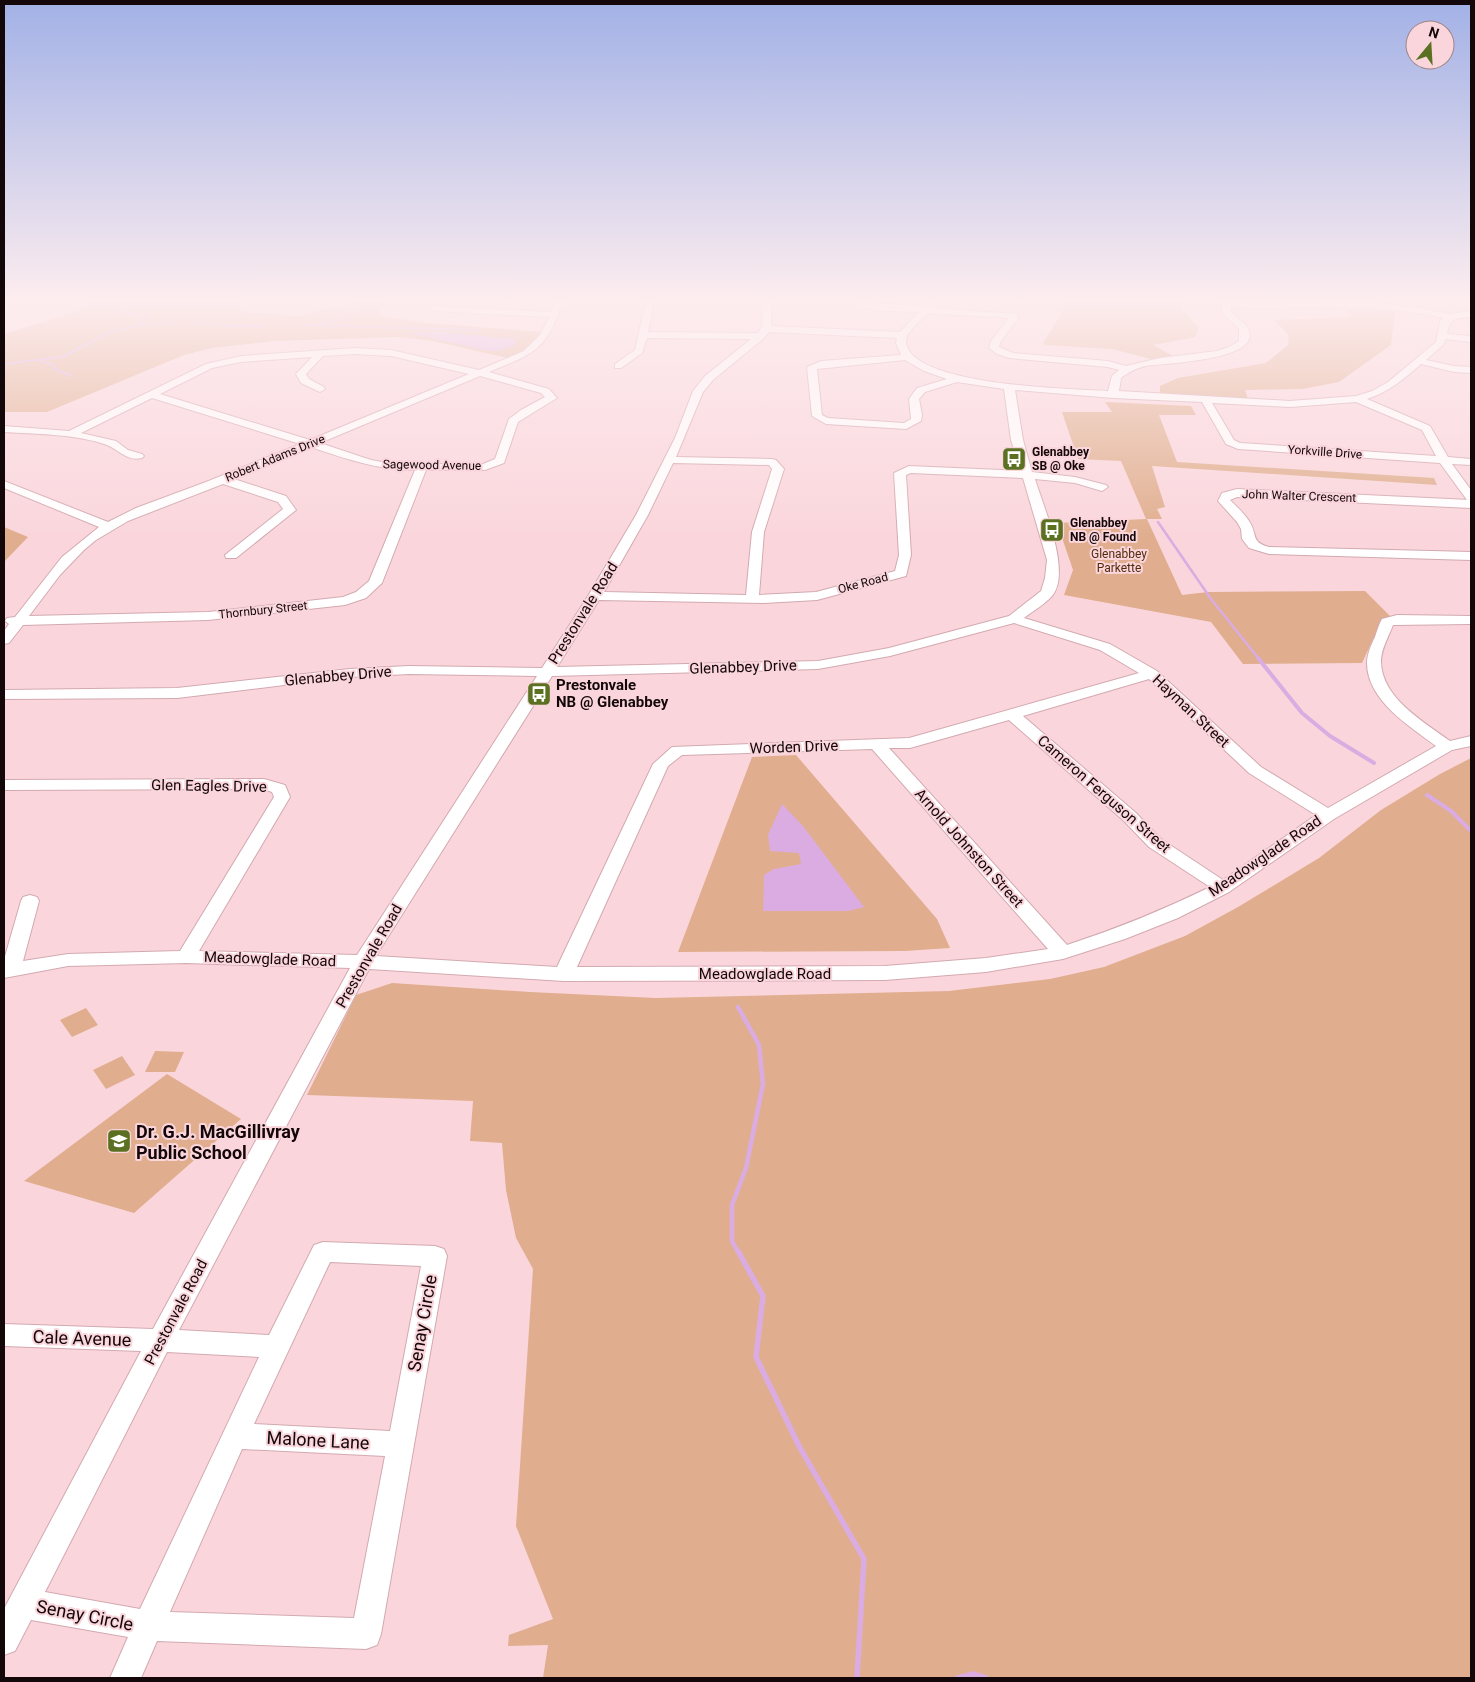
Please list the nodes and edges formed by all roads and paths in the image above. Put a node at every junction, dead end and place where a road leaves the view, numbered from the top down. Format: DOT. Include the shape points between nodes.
graph roads {
  1 [pos="180,379"];
  2 [pos="304,379"];
  3 [pos="465,379"];
  4 [pos="503,379"];
  5 [pos="709,379"];
  6 [pos="813,379"];
  7 [pos="955,379"];
  8 [pos="960,379"];
  9 [pos="1115,379"];
  10 [pos="1397,379"];
  11 [pos="1009,387"];
  12 [pos="320,388"];
  13 [pos="150,394"];
  14 [pos="1113,395"];
  15 [pos="1357,399"];
  16 [pos="1205,400"];
  17 [pos="4,429"];
  18 [pos="70,434"];
  19 [pos="312,444"];
  20 [pos="138,456"];
  21 [pos="670,460"];
  22 [pos="1443,460"];
  23 [pos="1471,462"];
  24 [pos="422,467"];
  25 [pos="1028,475"];
  26 [pos="224,480"];
  27 [pos="4,484"];
  28 [pos="1102,487"];
  29 [pos="1471,496"];
  30 [pos="1471,504"];
  31 [pos="108,526"];
  32 [pos="231,555"];
  33 [pos="1471,556"];
  34 [pos="595,596"];
  35 [pos="752,599"];
  36 [pos="1014,619"];
  37 [pos="1471,620"];
  38 [pos="4,621"];
  39 [pos="19,621"];
  40 [pos="4,640"];
  41 [pos="547,672"];
  42 [pos="1152,674"];
  43 [pos="4,694"];
  44 [pos="1012,714"];
  45 [pos="1471,741"];
  46 [pos="876,744"];
  47 [pos="1447,746"];
  48 [pos="4,786"];
  49 [pos="1328,814"];
  50 [pos="1223,888"];
  51 [pos="30,901"];
  52 [pos="1063,952"];
  53 [pos="186,957"];
  54 [pos="364,962"];
  55 [pos="7,970"];
  56 [pos="564,974"];
  57 [pos="4,1335"];
  58 [pos="160,1340"];
  59 [pos="276,1347"];
  60 [pos="235,1436"];
  61 [pos="401,1444"];
  62 [pos="22,1603"];
  63 [pos="148,1626"];
  64 [pos="4,1640"];
  65 [pos="125,1678"];
  1 -- 13 [label="street"];
  2 -- 12 [label="street"];
  3 -- 19 [label="street, Robert Adams Drive"];
  4 -- 24 [label="street, Sagewood Avenue" via="545,391 552,398 513,421 500,460 485,466"];
  5 -- 21 [label="street, Prestonvale Road" via="695,399"];
  6 -- 7 [label="street" via="817,416 826,420 906,426 916,421 918,415 914,399 921,390"];
  8 -- 11 [label="street"];
  9 -- 14 [label="street"];
  10 -- 15 [label="street" via="1376,393"];
  11 -- 14 [label="street"];
  11 -- 25 [label="street, Glenabbey Drive" via="1016,440"];
  13 -- 18 [label="street"];
  13 -- 19 [label="street, Sagewood Avenue"];
  14 -- 16 [label="street"];
  15 -- 16 [label="street" via="1297,404"];
  15 -- 22 [label="street" via="1426,428"];
  16 -- 22 [label="street, Yorkville Drive" via="1230,442 1238,446"];
  17 -- 18 [label="street"];
  18 -- 20 [label="street" via="112,443 124,452"];
  19 -- 24 [label="street, Sagewood Avenue" via="369,463"];
  19 -- 26 [label="street, Robert Adams Drive"];
  21 -- 34 [label="street, Prestonvale Road"];
  21 -- 35 [label="street" via="772,462 778,469 758,532"];
  22 -- 23 [label="street, Yorkville Drive"];
  22 -- 29 [label="street"];
  24 -- 39 [label="street, Thornbury Street" via="375,583 361,595 345,601 208,616"];
  25 -- 28 [label="street" via="1075,480"];
  25 -- 35 [label="street, Oke Road" via="921,469 900,473 905,556 901,573 817,596"];
  25 -- 36 [label="street, Glenabbey Drive" via="1053,560 1052,578 1046,593"];
  26 -- 31 [label="street, Robert Adams Drive"];
  26 -- 32 [label="street" via="282,498 290,510"];
  27 -- 31 [label="street"];
  30 -- 33 [label="street, John Walter Crescent" via="1237,493 1226,496 1224,501 1247,529 1247,538 1252,545 1266,550"];
  31 -- 39 [label="street, Robert Adams Drive" via="70,557"];
  34 -- 35 [label="street, Oke Road"];
  34 -- 41 [label="street, Prestonvale Road"];
  36 -- 41 [label="street, Glenabbey Drive" via="890,652 818,665"];
  36 -- 42 [label="street, Hayman Street" via="1105,647"];
  37 -- 47 [label="street" via="1397,619 1387,622 1374,662 1378,684 1404,714"];
  38 -- 39 [label="street, Thornbury Street"];
  39 -- 40 [label="street, Robert Adams Drive"];
  41 -- 43 [label="street, Glenabbey Drive" via="409,670 350,673 177,694"];
  41 -- 54 [label="street, Prestonvale Road"];
  42 -- 44 [label="street, Worden Drive"];
  42 -- 49 [label="street, Hayman Street" via="1255,770"];
  44 -- 46 [label="street, Worden Drive" via="910,743"];
  44 -- 50 [label="street, Cameron Ferguson Street" via="1156,843"];
  45 -- 47 [label="street, Meadowglade Road"];
  46 -- 52 [label="street, Arnold Johnston Street"];
  46 -- 56 [label="street, Worden Drive" via="678,750 661,764"];
  47 -- 49 [label="street, Meadowglade Road"];
  48 -- 53 [label="street, Glen Eagles Drive" via="264,784 279,789 282,797"];
  49 -- 50 [label="street, Meadowglade Road"];
  50 -- 52 [label="street, Meadowglade Road" via="1171,914"];
  51 -- 55 [label="street"];
  52 -- 56 [label="street, Meadowglade Road" via="986,965 885,973"];
  53 -- 54 [label="street, Meadowglade Road"];
  53 -- 55 [label="street, Meadowglade Road" via="68,960"];
  54 -- 56 [label="street, Meadowglade Road"];
  54 -- 58 [label="street, Prestonvale Road"];
  57 -- 58 [label="street, Cale Avenue"];
  58 -- 59 [label="street, Cale Avenue"];
  58 -- 62 [label="street, Prestonvale Road"];
  59 -- 60 [label="street, Senay Circle"];
  59 -- 61 [label="street, Senay Circle" via="323,1252 435,1256"];
  60 -- 61 [label="street, Malone Lane"];
  60 -- 63 [label="street, Senay Circle"];
  61 -- 63 [label="street, Senay Circle" via="366,1634"];
  62 -- 63 [label="street, Senay Circle"];
  62 -- 64 [label="street, Prestonvale Road"];
  63 -- 65 [label="street"];
}
